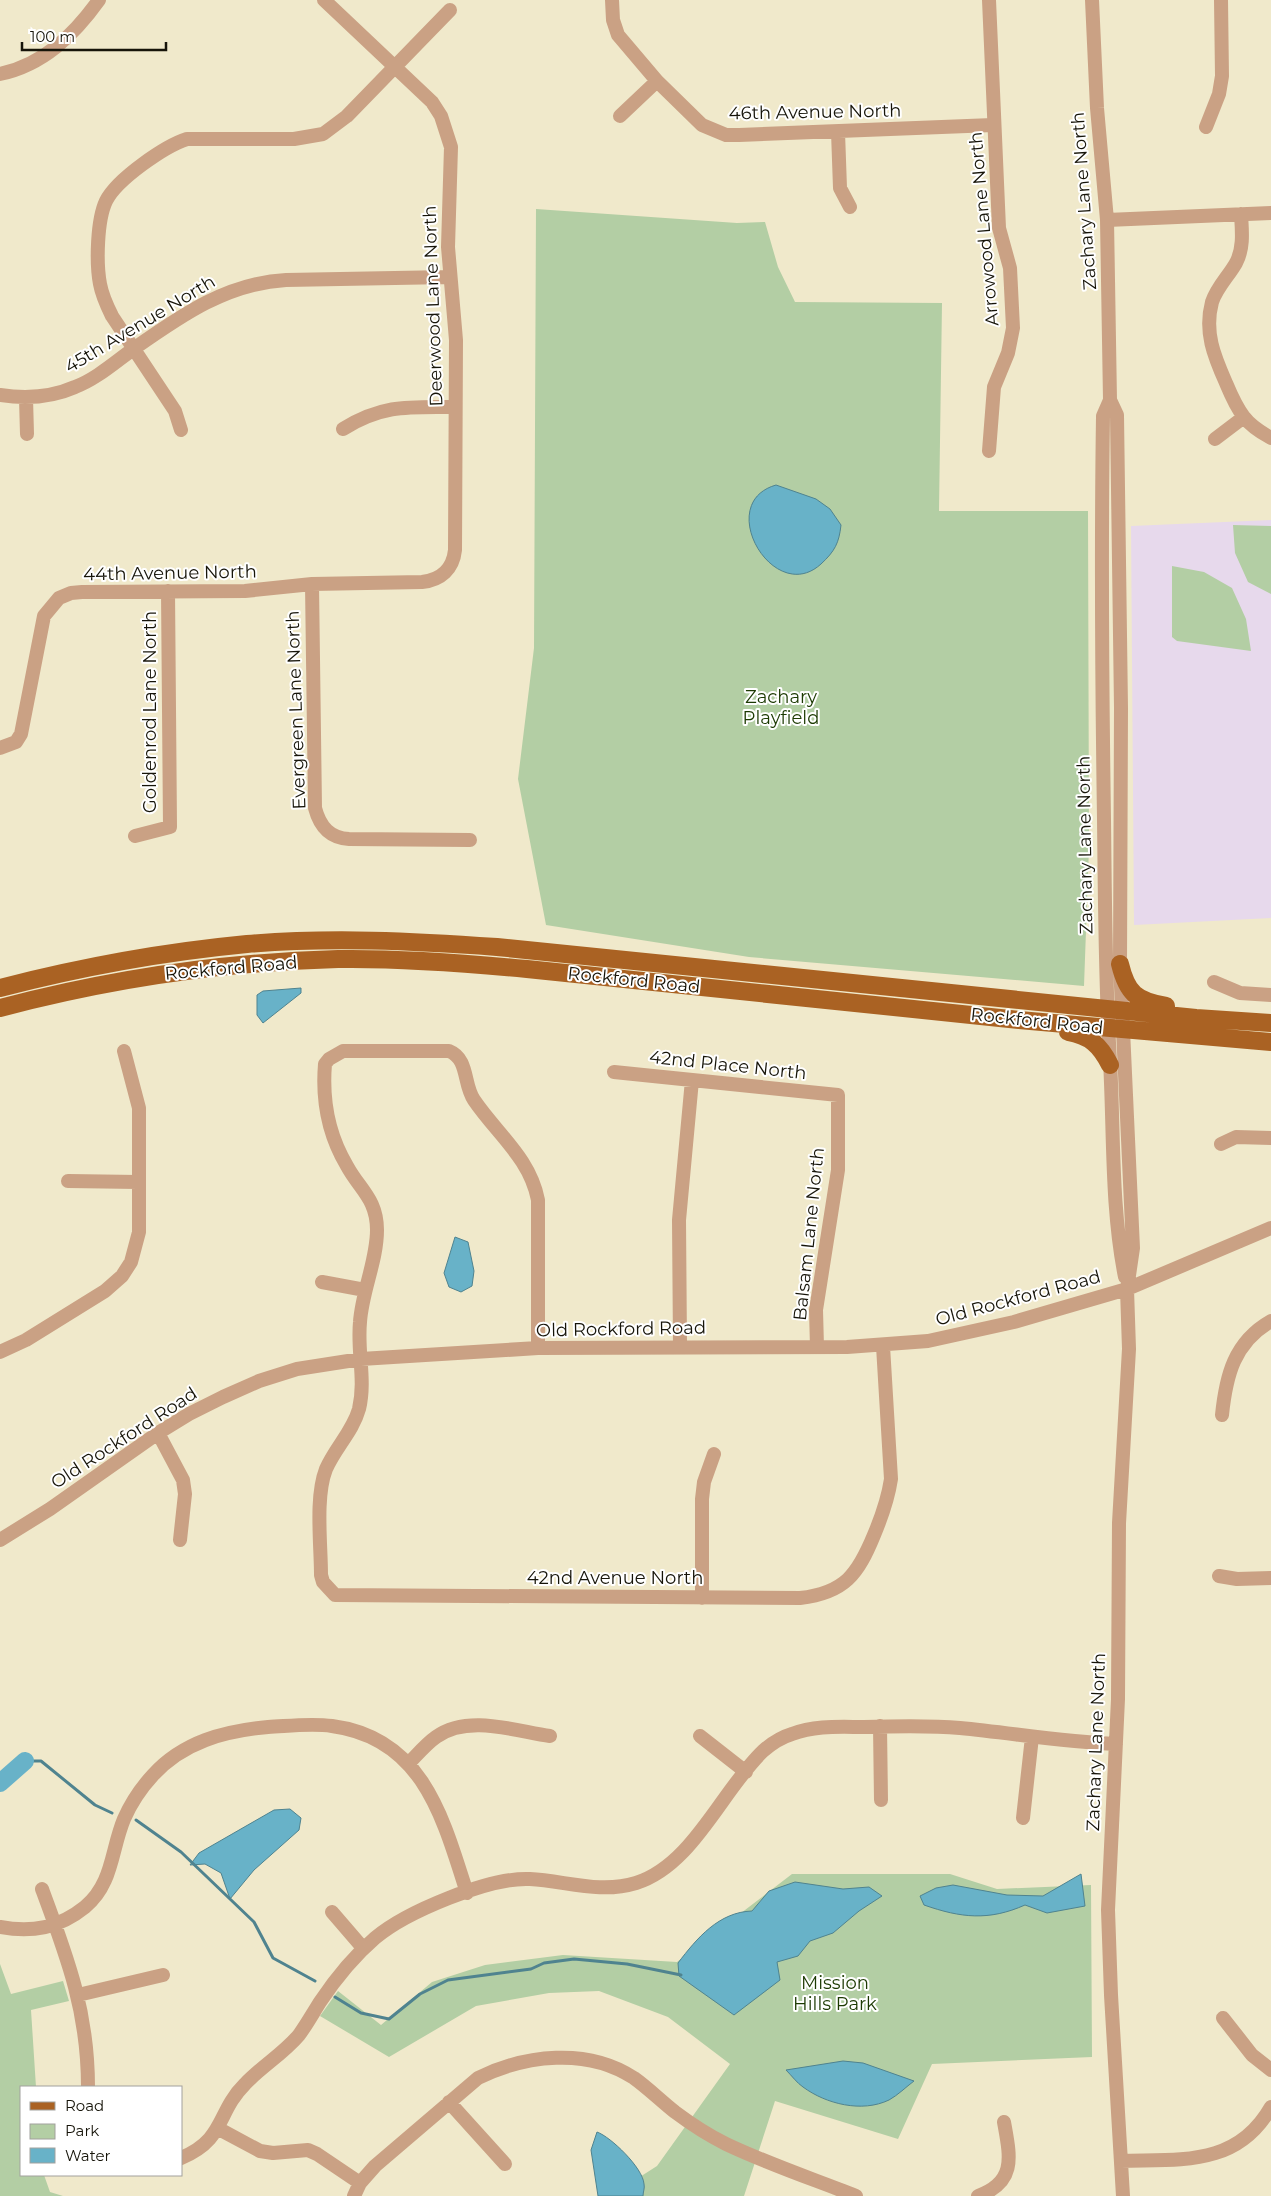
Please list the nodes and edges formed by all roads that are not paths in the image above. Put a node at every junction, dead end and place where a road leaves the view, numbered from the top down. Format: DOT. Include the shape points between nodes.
graph roads {
  1 [pos="99,0"];
  2 [pos="324,0"];
  3 [pos="612,0"];
  4 [pos="989,0"];
  5 [pos="1092,0"];
  6 [pos="1221,0"];
  7 [pos="450,10"];
  8 [pos="394,67"];
  9 [pos="0,74"];
  10 [pos="657,81"];
  11 [pos="620,116"];
  12 [pos="993,125"];
  13 [pos="1206,127"];
  14 [pos="838,132"];
  15 [pos="850,207"];
  16 [pos="1271,213"];
  17 [pos="1241,214"];
  18 [pos="1108,220"];
  19 [pos="449,277"];
  20 [pos="134,349"];
  21 [pos="0,395"];
  22 [pos="26,398"];
  23 [pos="1110,400"];
  24 [pos="455,407"];
  25 [pos="1244,417"];
  26 [pos="343,428"];
  27 [pos="181,430"];
  28 [pos="27,434"];
  29 [pos="1271,438"];
  30 [pos="1215,439"];
  31 [pos="989,451"];
  32 [pos="422,582"];
  33 [pos="312,584"];
  34 [pos="168,591"];
  35 [pos="0,748"];
  36 [pos="135,836"];
  37 [pos="470,840"];
  38 [pos="1120,964"];
  39 [pos="1214,982"];
  40 [pos="0,988"];
  41 [pos="1271,995"];
  42 [pos="0,1008"];
  43 [pos="1115,1009"];
  44 [pos="951,1012"];
  45 [pos="1230,1021"];
  46 [pos="1271,1023"];
  47 [pos="1116,1029"];
  48 [pos="1271,1042"];
  49 [pos="124,1050"];
  50 [pos="1110,1065"];
  51 [pos="614,1072"];
  52 [pos="692,1080"];
  53 [pos="838,1095"];
  54 [pos="1271,1138"];
  55 [pos="1221,1144"];
  56 [pos="68,1181"];
  57 [pos="138,1182"];
  58 [pos="1115,1184"];
  59 [pos="1131,1184"];
  60 [pos="1271,1228"];
  61 [pos="322,1282"];
  62 [pos="1127,1289"];
  63 [pos="365,1290"];
  64 [pos="1271,1321"];
  65 [pos="680,1346"];
  66 [pos="883,1346"];
  67 [pos="817,1347"];
  68 [pos="538,1348"];
  69 [pos="0,1352"];
  70 [pos="361,1359"];
  71 [pos="1222,1415"];
  72 [pos="158,1433"];
  73 [pos="714,1454"];
  74 [pos="0,1537"];
  75 [pos="180,1540"];
  76 [pos="1219,1576"];
  77 [pos="1271,1578"];
  78 [pos="702,1598"];
  79 [pos="880,1726"];
  80 [pos="550,1736"];
  81 [pos="700,1736"];
  82 [pos="1032,1737"];
  83 [pos="1116,1744"];
  84 [pos="408,1764"];
  85 [pos="746,1772"];
  86 [pos="880,1800"];
  87 [pos="1023,1818"];
  88 [pos="42,1889"];
  89 [pos="467,1893"];
  90 [pos="332,1912"];
  91 [pos="56,1925"];
  92 [pos="0,1927"];
  93 [pos="363,1948"];
  94 [pos="163,1975"];
  95 [pos="78,1994"];
  96 [pos="1223,2018"];
  97 [pos="1271,2070"];
  98 [pos="88,2086"];
  99 [pos="449,2102"];
  100 [pos="1271,2107"];
  101 [pos="1004,2122"];
  102 [pos="218,2129"];
  103 [pos="182,2158"];
  104 [pos="1121,2160"];
  105 [pos="505,2164"];
  106 [pos="360,2183"];
  107 [pos="354,2196"];
  108 [pos="856,2196"];
  109 [pos="978,2196"];
  110 [pos="1123,2196"];
  1 -- 9 [label="street" via="86,19 49,53"];
  2 -- 8 [label="street, Deerwood Lane North"];
  3 -- 10 [label="street, 46th Avenue North" via="618,35"];
  4 -- 12 [label="street, Arrowood Lane North"];
  5 -- 18 [label="street, Zachary Lane North" via="1097,108"];
  6 -- 13 [label="street" via="1222,76 1219,94"];
  7 -- 8 [label="street"];
  8 -- 19 [label="street, Deerwood Lane North" via="432,102 449,139"];
  8 -- 20 [label="street" via="347,116 323,134 294,139 187,138 161,151 112,190 102,212 100,286 112,316"];
  10 -- 11 [label="street"];
  10 -- 14 [label="street, 46th Avenue North" via="702,126 721,133"];
  12 -- 14 [label="street, 46th Avenue North"];
  12 -- 31 [label="street, Arrowood Lane North" via="999,228 1010,268 1013,328 1008,353 994,387"];
  14 -- 15 [label="street" via="840,188"];
  16 -- 17 [label="street"];
  17 -- 18 [label="street"];
  17 -- 25 [label="street" via="1241,248 1237,261 1218,287 1212,303 1209,340 1232,397"];
  18 -- 23 [label="street, Zachary Lane North"];
  19 -- 20 [label="street, 45th Avenue North" via="286,280 250,284 209,300"];
  19 -- 24 [label="street, Deerwood Lane North" via="456,340"];
  20 -- 22 [label="street, 45th Avenue North" via="75,387"];
  20 -- 27 [label="street" via="174,411"];
  21 -- 22 [label="street, 45th Avenue North"];
  22 -- 28 [label="street"];
  23 -- 38 [label="street, Zachary Lane North" via="1117,415 1120,538"];
  23 -- 43 [label="street, Zachary Lane North" via="1103,416 1101,534"];
  24 -- 26 [label="street" via="387,409 357,419"];
  24 -- 32 [label="street, Deerwood Lane North" via="454,558 451,566 438,578"];
  25 -- 29 [label="street"];
  25 -- 30 [label="street"];
  32 -- 33 [label="street, 44th Avenue North"];
  33 -- 34 [label="street, 44th Avenue North" via="261,590"];
  33 -- 37 [label="street, Evergreen Lane North" via="315,808 322,825 338,838"];
  34 -- 35 [label="street, 44th Avenue North" via="82,592 59,598 40,626 21,734 16,742"];
  34 -- 36 [label="street, Goldenrod Lane North" via="170,827"];
  38 -- 43 [label="street, Zachary Lane North"];
  38 -- 45 [label="main road" via="1125,982 1135,996 1148,1003"];
  39 -- 41 [label="street" via="1240,993"];
  40 -- 43 [label="main road, Rockford Road" via="99,965 192,950 302,942 392,941 497,947"];
  42 -- 44 [label="main road, Rockford Road" via="121,980 210,968 370,959 509,967"];
  43 -- 45 [label="main road, Rockford Road"];
  43 -- 47 [label="street, Zachary Lane North"];
  44 -- 47 [label="main road, Rockford Road"];
  44 -- 50 [label="main road" via="966,1023 1080,1034 1099,1046"];
  45 -- 46 [label="main road, Rockford Road"];
  47 -- 48 [label="main road, Rockford Road"];
  47 -- 50 [label="street, Zachary Lane North"];
  47 -- 59 [label="street, Zachary Lane North"];
  49 -- 57 [label="street" via="139,1108"];
  50 -- 58 [label="street, Zachary Lane North"];
  51 -- 52 [label="street, 42nd Place North"];
  52 -- 53 [label="street, 42nd Place North"];
  52 -- 65 [label="street" via="679,1220"];
  53 -- 67 [label="street, Balsam Lane North" via="838,1170 817,1301"];
  54 -- 55 [label="street" via="1236,1137"];
  56 -- 57 [label="street"];
  57 -- 69 [label="street" via="139,1232 127,1270 105,1291 26,1340"];
  58 -- 59 [label="street"];
  58 -- 62 [label="street, Zachary Lane North" via="1119,1248"];
  59 -- 62 [label="street, Zachary Lane North" via="1133,1248"];
  60 -- 62 [label="street, Old Rockford Road"];
  61 -- 63 [label="street"];
  62 -- 66 [label="street, Old Rockford Road" via="979,1330"];
  62 -- 83 [label="street, Zachary Lane North" via="1129,1348 1119,1523"];
  63 -- 68 [label="street" via="376,1248 376,1212 348,1168 328,1121 325,1064 329,1058 343,1051 449,1051 457,1054 473,1098 522,1158 535,1186 538,1200"];
  63 -- 70 [label="street" via="360,1323"];
  64 -- 71 [label="street" via="1255,1333 1233,1362 1226,1383"];
  65 -- 67 [label="street, Old Rockford Road"];
  65 -- 68 [label="street, Old Rockford Road"];
  66 -- 67 [label="street, Old Rockford Road"];
  66 -- 78 [label="street, 42nd Avenue North" via="891,1479 888,1497 867,1553 855,1572 843,1583 816,1596"];
  68 -- 70 [label="street, Old Rockford Road"];
  70 -- 72 [label="street, Old Rockford Road" via="297,1370 259,1381 223,1396"];
  70 -- 78 [label="street, 42nd Avenue North" via="362,1392 358,1411 325,1472 321,1499 321,1574 323,1582 335,1595"];
  72 -- 74 [label="street, Old Rockford Road" via="50,1509"];
  72 -- 75 [label="street" via="178,1468 184,1487"];
  73 -- 78 [label="street" via="704,1482"];
  76 -- 77 [label="street"];
  79 -- 82 [label="street" via="958,1728"];
  79 -- 85 [label="street" via="825,1727 792,1733 765,1750"];
  79 -- 86 [label="street"];
  80 -- 84 [label="street" via="467,1725 437,1736"];
  81 -- 85 [label="street"];
  82 -- 83 [label="street"];
  82 -- 87 [label="street"];
  83 -- 104 [label="street, Zachary Lane North" via="1108,1910"];
  84 -- 89 [label="street" via="425,1783 432,1797"];
  84 -- 91 [label="street" via="392,1748 372,1737 331,1725 252,1728 209,1737 167,1761 152,1776 134,1799 124,1820 106,1881 98,1894 85,1907"];
  85 -- 89 [label="street" via="675,1859 656,1874 636,1883 592,1888 530,1879 511,1880"];
  88 -- 91 [label="street"];
  89 -- 93 [label="street" via="405,1919"];
  90 -- 93 [label="street"];
  91 -- 92 [label="street" via="33,1929"];
  91 -- 95 [label="street"];
  93 -- 102 [label="street" via="341,1972 286,2049 245,2084"];
  94 -- 95 [label="street"];
  95 -- 98 [label="street" via="88,2059"];
  96 -- 97 [label="street" via="1252,2055"];
  99 -- 105 [label="street"];
  99 -- 106 [label="street"];
  99 -- 108 [label="street" via="478,2078 518,2062 556,2057 593,2062 633,2077 676,2113 726,2144"];
  100 -- 104 [label="street" via="1243,2140 1207,2157"];
  101 -- 109 [label="street" via="1010,2167 992,2191"];
  102 -- 103 [label="street" via="202,2148"];
  102 -- 106 [label="street" via="260,2151 308,2150"];
  104 -- 110 [label="street, Zachary Lane North"];
  106 -- 107 [label="street"];
}
